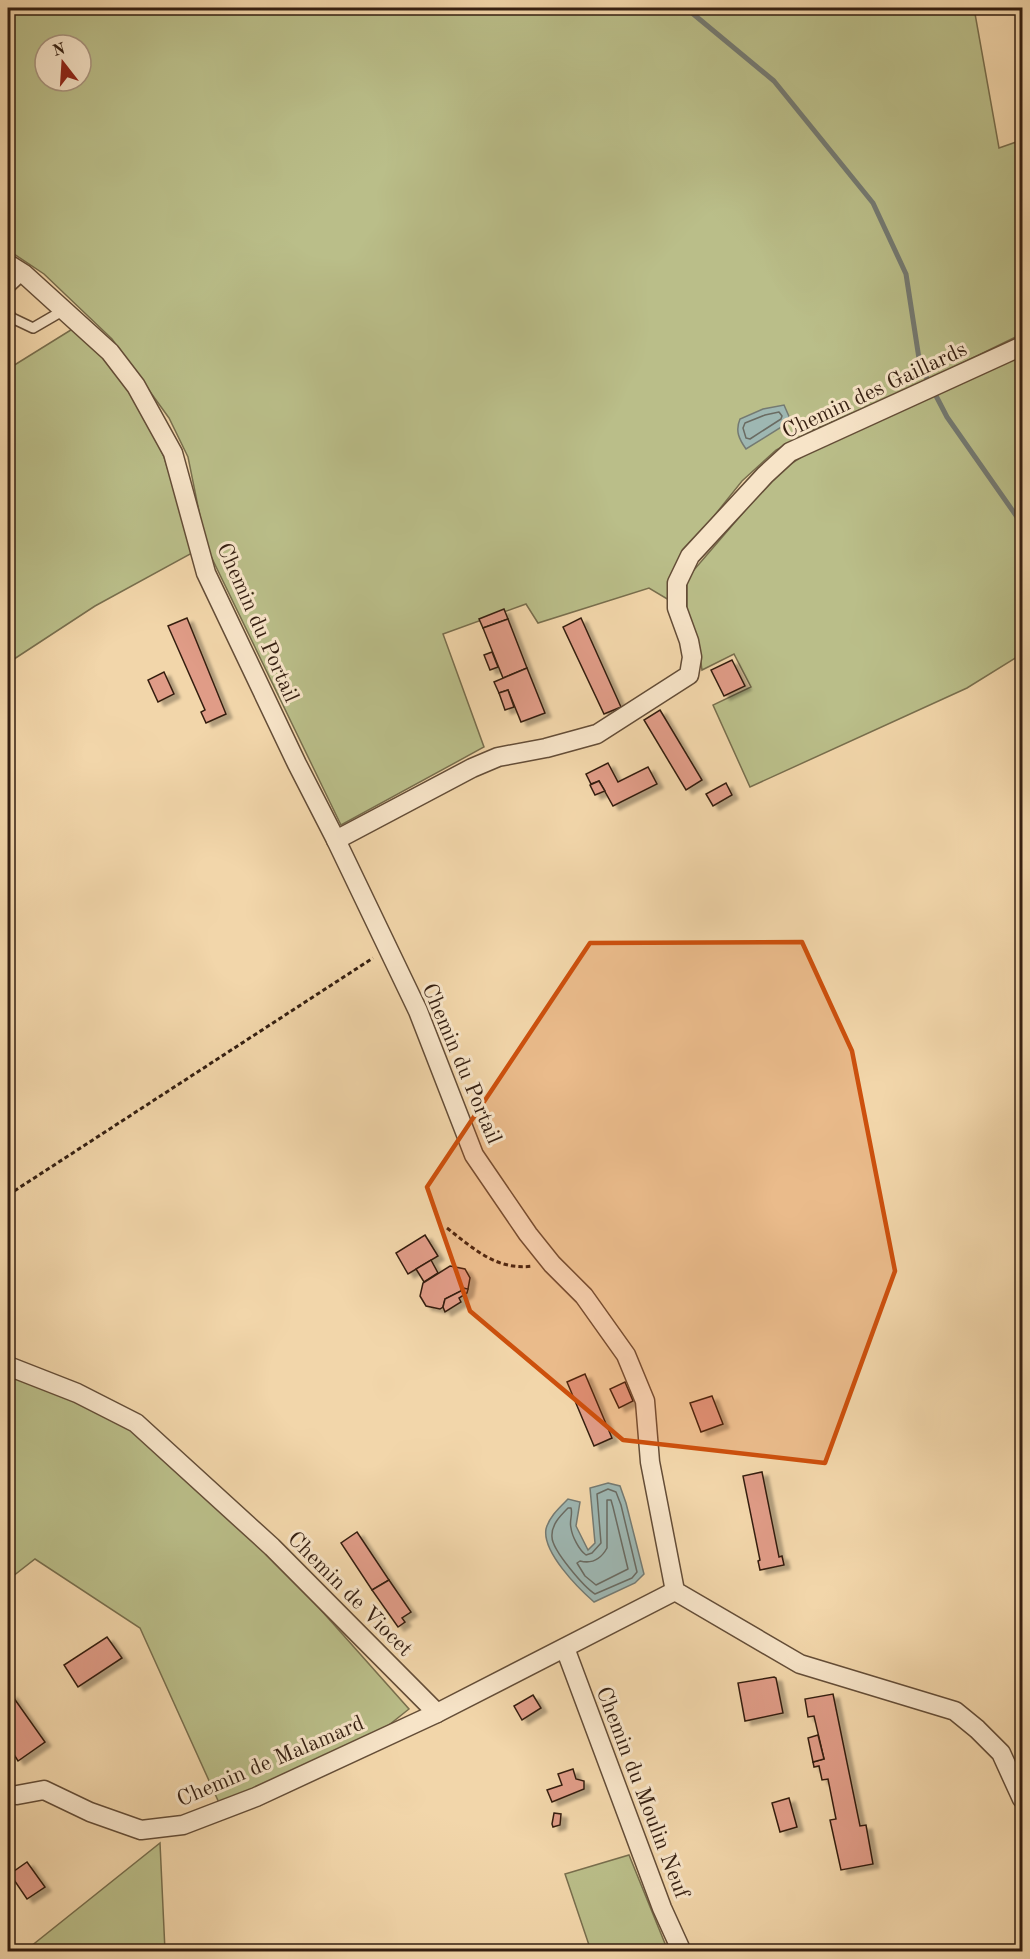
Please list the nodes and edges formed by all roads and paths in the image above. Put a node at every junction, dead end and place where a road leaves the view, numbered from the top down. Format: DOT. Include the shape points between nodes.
graph roads {
  1 [pos="8,264"];
  2 [pos="24,274"];
  3 [pos="8,289"];
  4 [pos="64,310"];
  5 [pos="8,312"];
  6 [pos="1023,346"];
  7 [pos="336,840"];
  8 [pos="387,949"];
  9 [pos="8,1195"];
  10 [pos="447,1228"];
  11 [pos="552,1264"];
  12 [pos="8,1366"];
  13 [pos="675,1591"];
  14 [pos="565,1648"];
  15 [pos="437,1713"];
  16 [pos="17,1795"];
  17 [pos="1023,1799"];
  18 [pos="682,1952"];
  1 -- 2 [label="street, Chemin du Portail"];
  2 -- 3 [label="lane"];
  2 -- 4 [label="street, Chemin du Portail"];
  4 -- 5 [label="lane" via="33,328"];
  4 -- 7 [label="street, Chemin du Portail" via="110,352 136,386 173,453 206,573"];
  6 -- 7 [label="street, Chemin des Gaillards" via="790,452 765,475 690,556 677,583 677,608 692,657 689,675 597,734 498,757"];
  7 -- 8 [label="street, Chemin du Portail"];
  8 -- 9 [label="path"];
  8 -- 11 [label="street, Chemin du Portail" via="418,1011 474,1155"];
  10 -- 11 [label="path" via="487,1258 516,1268"];
  11 -- 13 [label="street, Chemin du Portail" via="584,1296 626,1355 645,1401 650,1462"];
  12 -- 15 [label="street, Chemin de Viocet" via="77,1393 136,1423 272,1547"];
  13 -- 14 [label="street"];
  13 -- 17 [label="street" via="800,1664 955,1711 1001,1754"];
  14 -- 15 [label="street"];
  14 -- 18 [label="street, Chemin du Moulin Neuf"];
  15 -- 16 [label="street, Chemin de Malamard" via="256,1797 183,1825 141,1830 44,1790"];
}
